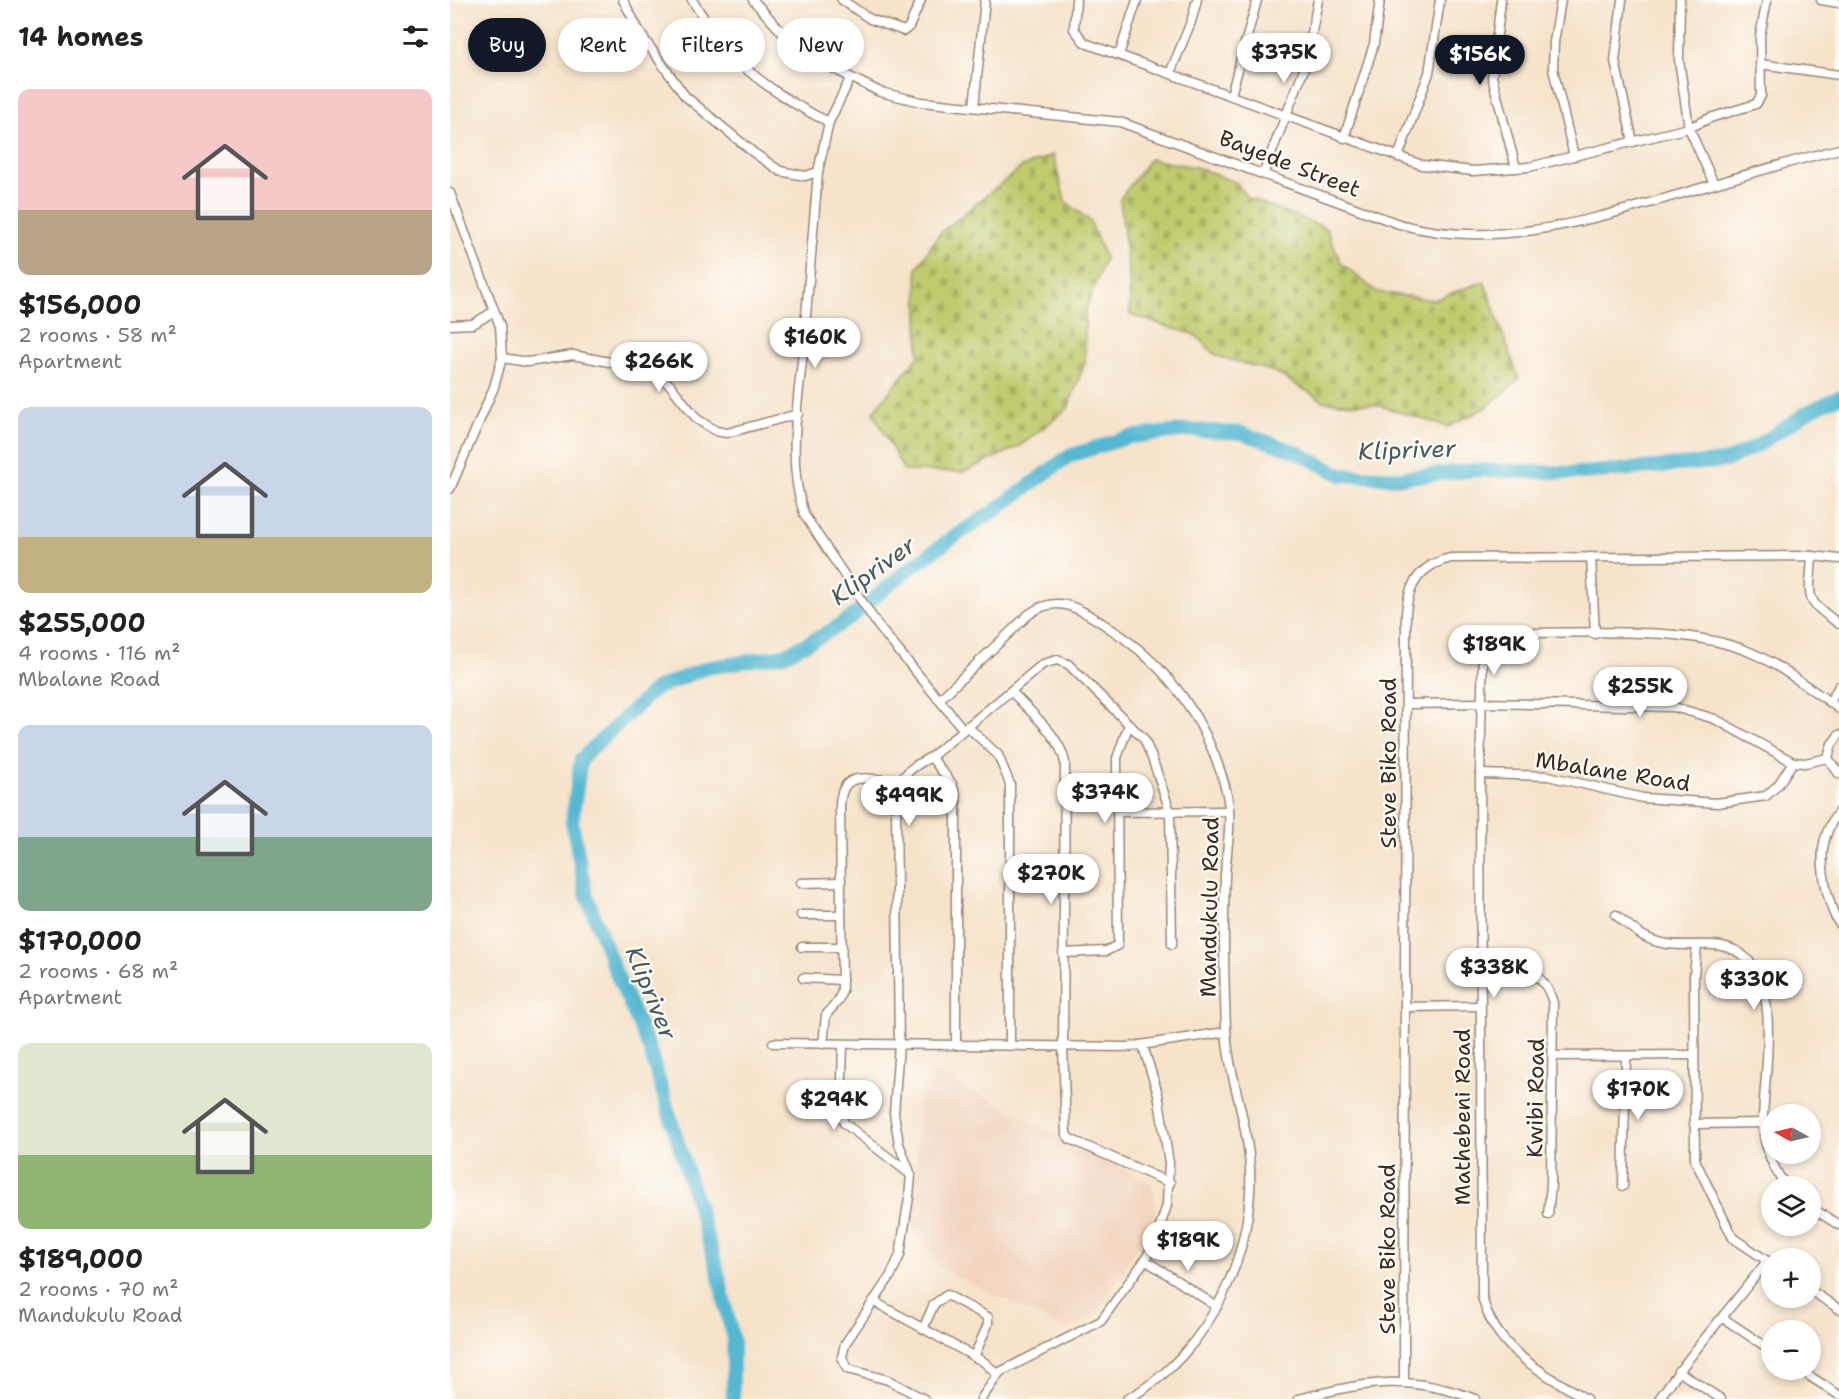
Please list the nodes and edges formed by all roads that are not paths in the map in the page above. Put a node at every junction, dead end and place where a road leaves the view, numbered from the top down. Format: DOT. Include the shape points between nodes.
graph roads {
  1 [pos="623,0"];
  2 [pos="692,0"];
  3 [pos="753,0"];
  4 [pos="842,0"];
  5 [pos="921,0"];
  6 [pos="985,0"];
  7 [pos="1076,0"];
  8 [pos="1137,0"];
  9 [pos="1197,0"];
  10 [pos="1257,0"];
  11 [pos="1318,0"];
  12 [pos="1380,0"];
  13 [pos="1440,0"];
  14 [pos="1501,0"];
  15 [pos="1561,0"];
  16 [pos="1622,0"];
  17 [pos="1680,0"];
  18 [pos="1767,0"];
  19 [pos="1821,0"];
  20 [pos="1839,3"];
  21 [pos="1119,55"];
  22 [pos="1760,64"];
  23 [pos="1170,73"];
  24 [pos="1839,75"];
  25 [pos="850,78"];
  26 [pos="1231,95"];
  27 [pos="974,107"];
  28 [pos="1286,116"];
  29 [pos="829,122"];
  30 [pos="1689,128"];
  31 [pos="1344,138"];
  32 [pos="1633,142"];
  33 [pos="1839,149"];
  34 [pos="1574,156"];
  35 [pos="1398,157"];
  36 [pos="1516,168"];
  37 [pos="818,172"];
  38 [pos="1264,172"];
  39 [pos="1717,183"];
  40 [pos="450,193"];
  41 [pos="493,312"];
  42 [pos="450,325"];
  43 [pos="502,358"];
  44 [pos="798,414"];
  45 [pos="450,489"];
  46 [pos="1812,556"];
  47 [pos="1592,557"];
  48 [pos="1839,559"];
  49 [pos="1839,624"];
  50 [pos="1595,634"];
  51 [pos="1839,686"];
  52 [pos="1012,692"];
  53 [pos="939,700"];
  54 [pos="1830,702"];
  55 [pos="1481,703"];
  56 [pos="1406,704"];
  57 [pos="1839,709"];
  58 [pos="1129,724"];
  59 [pos="965,727"];
  60 [pos="1839,735"];
  61 [pos="931,757"];
  62 [pos="1828,758"];
  63 [pos="1793,762"];
  64 [pos="1480,774"];
  65 [pos="1839,774"];
  66 [pos="899,782"];
  67 [pos="1229,811"];
  68 [pos="1839,811"];
  69 [pos="1118,812"];
  70 [pos="1170,812"];
  71 [pos="841,882"];
  72 [pos="801,883"];
  73 [pos="801,915"];
  74 [pos="841,915"];
  75 [pos="1616,915"];
  76 [pos="1839,922"];
  77 [pos="1172,944"];
  78 [pos="1696,945"];
  79 [pos="842,946"];
  80 [pos="802,947"];
  81 [pos="1063,953"];
  82 [pos="1482,958"];
  83 [pos="803,978"];
  84 [pos="842,980"];
  85 [pos="1480,1006"];
  86 [pos="1405,1007"];
  87 [pos="1226,1032"];
  88 [pos="773,1043"];
  89 [pos="823,1044"];
  90 [pos="899,1044"];
  91 [pos="843,1045"];
  92 [pos="956,1045"];
  93 [pos="1010,1045"];
  94 [pos="1063,1046"];
  95 [pos="1143,1046"];
  96 [pos="1694,1055"];
  97 [pos="1553,1056"];
  98 [pos="1626,1056"];
  99 [pos="1764,1104"];
  100 [pos="1761,1123"];
  101 [pos="1694,1124"];
  102 [pos="910,1174"];
  103 [pos="1170,1183"];
  104 [pos="1623,1186"];
  105 [pos="1548,1214"];
  106 [pos="1821,1214"];
  107 [pos="1839,1225"];
  108 [pos="1761,1258"];
  109 [pos="1146,1260"];
  110 [pos="1761,1273"];
  111 [pos="1821,1297"];
  112 [pos="873,1301"];
  113 [pos="1216,1306"];
  114 [pos="1839,1309"];
  115 [pos="1723,1318"];
  116 [pos="923,1329"];
  117 [pos="1761,1343"];
  118 [pos="974,1357"];
  119 [pos="1678,1371"];
  120 [pos="997,1374"];
  121 [pos="1816,1380"];
  122 [pos="1404,1381"];
  123 [pos="1839,1395"];
  124 [pos="924,1399"];
  125 [pos="981,1399"];
  126 [pos="1127,1399"];
  127 [pos="1299,1399"];
  128 [pos="1475,1399"];
  129 [pos="1586,1399"];
  130 [pos="1659,1399"];
  131 [pos="1721,1399"];
  1 -- 37 [label="street" via="642,36 685,96 780,171 805,176"];
  2 -- 29 [label="street" via="732,56 801,110"];
  3 -- 25 [label="street, Bayede Street" via="788,39"];
  4 -- 5 [label="street" via="870,19 904,31"];
  6 -- 27 [label="street"];
  7 -- 21 [label="street" via="1077,36 1084,43"];
  8 -- 21 [label="street"];
  9 -- 23 [label="street"];
  10 -- 26 [label="street"];
  11 -- 28 [label="street" via="1306,64"];
  12 -- 31 [label="street" via="1374,44"];
  13 -- 35 [label="street" via="1429,73"];
  14 -- 36 [label="street" via="1492,77"];
  15 -- 34 [label="street" via="1553,69"];
  16 -- 32 [label="street" via="1615,62"];
  17 -- 30 [label="street" via="1679,60"];
  18 -- 22 [label="street" via="1760,36"];
  19 -- 20 [label="street"];
  21 -- 23 [label="street"];
  22 -- 24 [label="street"];
  22 -- 30 [label="street" via="1761,96 1756,104"];
  23 -- 26 [label="street"];
  25 -- 27 [label="street, Bayede Street" via="896,97"];
  25 -- 29 [label="street"];
  26 -- 28 [label="street"];
  27 -- 38 [label="street, Bayede Street" via="1120,122"];
  28 -- 31 [label="street"];
  28 -- 38 [label="street"];
  29 -- 37 [label="street"];
  30 -- 32 [label="street"];
  30 -- 39 [label="street"];
  31 -- 35 [label="street"];
  32 -- 34 [label="street"];
  33 -- 39 [label="street, Bayede Street"];
  34 -- 36 [label="street"];
  35 -- 36 [label="street" via="1449,170"];
  37 -- 44 [label="street"];
  38 -- 39 [label="street, Bayede Street" via="1399,224 1462,234 1516,233 1569,224"];
  40 -- 41 [label="street"];
  41 -- 42 [label="street" via="472,324"];
  41 -- 43 [label="street" via="500,326"];
  43 -- 44 [label="street" via="528,362 573,355 651,370 670,385 697,419 716,431 727,433"];
  43 -- 45 [label="street" via="494,387"];
  44 -- 53 [label="street" via="795,474 805,516 879,627"];
  46 -- 47 [label="street, Steve Biko Road"];
  46 -- 48 [label="street, Steve Biko Road"];
  46 -- 49 [label="street" via="1810,600"];
  47 -- 50 [label="street"];
  47 -- 56 [label="street, Steve Biko Road" via="1451,558 1424,569 1413,583 1407,605"];
  50 -- 54 [label="street" via="1670,634 1735,647 1764,659"];
  50 -- 55 [label="street, Mathebeni Road" via="1510,633 1493,637 1482,654"];
  51 -- 54 [label="street"];
  52 -- 58 [label="street" via="1043,664 1060,660"];
  52 -- 59 [label="street"];
  52 -- 81 [label="street" via="1064,755"];
  53 -- 59 [label="street"];
  53 -- 67 [label="street, Mandukulu Road" via="1039,607 1050,603 1072,607 1140,648 1182,694 1201,723 1223,780"];
  54 -- 57 [label="street"];
  55 -- 56 [label="street"];
  55 -- 63 [label="street" via="1674,707 1715,719"];
  55 -- 64 [label="street, Mathebeni Road"];
  56 -- 86 [label="street, Steve Biko Road"];
  58 -- 69 [label="street" via="1117,758"];
  58 -- 70 [label="street" via="1144,739"];
  59 -- 61 [label="street"];
  59 -- 93 [label="street" via="998,755 1010,784"];
  60 -- 62 [label="street"];
  61 -- 66 [label="street" via="912,767"];
  61 -- 92 [label="street" via="952,784 956,796"];
  62 -- 63 [label="street"];
  62 -- 65 [label="street"];
  63 -- 64 [label="street, Mbalane Road" via="1766,796 1717,803 1643,798 1548,776"];
  64 -- 82 [label="street, Mathebeni Road"];
  66 -- 71 [label="street" via="855,779 843,785"];
  66 -- 90 [label="street"];
  67 -- 70 [label="street"];
  67 -- 87 [label="street, Mandukulu Road"];
  68 -- 76 [label="street" via="1827,828 1821,852 1832,908"];
  69 -- 70 [label="street"];
  69 -- 81 [label="street" via="1118,945 1106,951"];
  70 -- 77 [label="street"];
  71 -- 72 [label="street"];
  71 -- 74 [label="street"];
  73 -- 74 [label="street"];
  74 -- 79 [label="street"];
  75 -- 78 [label="street" via="1656,942"];
  78 -- 96 [label="street"];
  78 -- 99 [label="street" via="1726,945 1735,949 1752,964 1760,978 1767,1010"];
  79 -- 80 [label="street"];
  79 -- 84 [label="street"];
  81 -- 94 [label="street"];
  82 -- 85 [label="street, Mathebeni Road"];
  82 -- 97 [label="street, Kwibi Road" via="1519,963 1544,984 1554,1010"];
  83 -- 84 [label="street"];
  84 -- 89 [label="street" via="840,997 824,1019"];
  85 -- 86 [label="street"];
  85 -- 129 [label="street, Mathebeni Road" via="1480,1270 1485,1306 1516,1355"];
  86 -- 122 [label="street, Steve Biko Road"];
  87 -- 95 [label="street"];
  87 -- 113 [label="street, Mandukulu Road" via="1249,1150 1250,1188 1241,1247"];
  88 -- 89 [label="street"];
  89 -- 91 [label="street"];
  90 -- 91 [label="street"];
  90 -- 92 [label="street"];
  90 -- 102 [label="street" via="895,1124"];
  91 -- 102 [label="street" via="842,1118"];
  92 -- 93 [label="street"];
  93 -- 94 [label="street"];
  94 -- 95 [label="street"];
  94 -- 103 [label="street" via="1067,1137"];
  95 -- 103 [label="street" via="1165,1126"];
  96 -- 98 [label="street"];
  96 -- 101 [label="street"];
  97 -- 98 [label="street"];
  97 -- 105 [label="street, Kwibi Road"];
  98 -- 104 [label="street"];
  100 -- 101 [label="street"];
  101 -- 108 [label="street" via="1695,1160 1730,1234"];
  102 -- 112 [label="street" via="900,1255"];
  103 -- 109 [label="street" via="1164,1218"];
  106 -- 107 [label="street"];
  109 -- 113 [label="street"];
  109 -- 120 [label="street" via="1097,1325"];
  110 -- 115 [label="street"];
  111 -- 114 [label="street"];
  112 -- 116 [label="street"];
  112 -- 124 [label="street" via="845,1344 844,1366 888,1380"];
  113 -- 126 [label="street, Mandukulu Road" via="1177,1361"];
  115 -- 117 [label="street"];
  115 -- 119 [label="street"];
  116 -- 118 [label="street"];
  116 -- 118 [label="street" via="934,1304 951,1295 988,1317"];
  118 -- 120 [label="street"];
  119 -- 130 [label="street"];
  119 -- 131 [label="street"];
  120 -- 125 [label="street"];
  121 -- 123 [label="street"];
  122 -- 127 [label="street" via="1348,1387"];
  122 -- 128 [label="street"];
}
